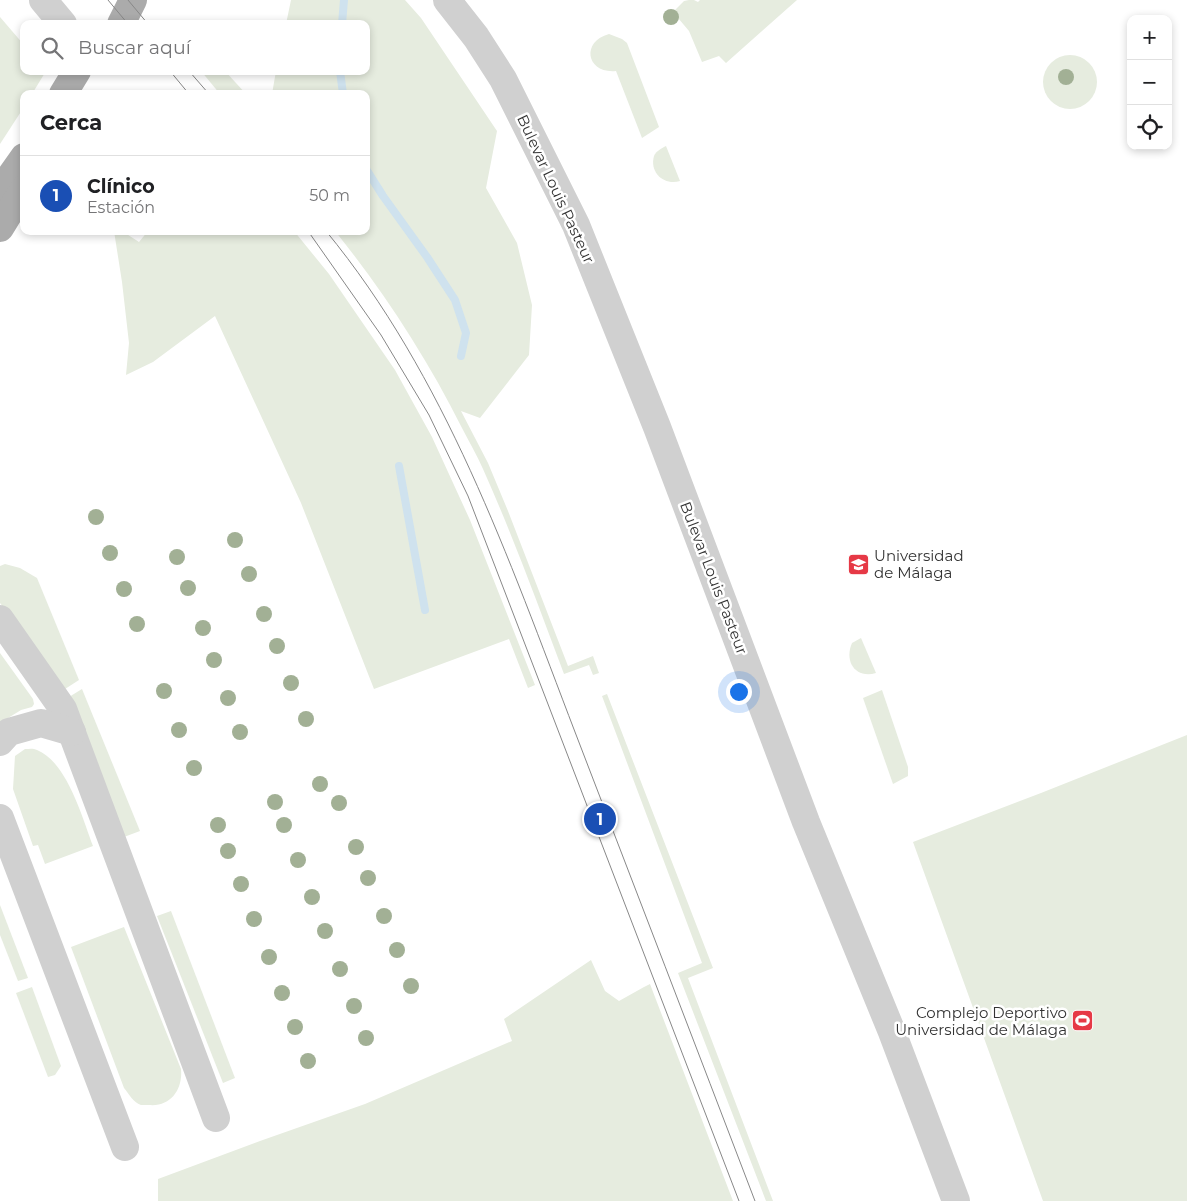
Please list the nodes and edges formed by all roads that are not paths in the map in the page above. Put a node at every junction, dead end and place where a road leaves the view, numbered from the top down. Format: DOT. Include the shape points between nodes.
graph roads {
  1 [pos="43,0"];
  2 [pos="114,0"];
  3 [pos="133,0"];
  4 [pos="447,0"];
  5 [pos="60,20"];
  6 [pos="104,20"];
  7 [pos="123,20"];
  8 [pos="74,75"];
  9 [pos="93,75"];
  10 [pos="65,90"];
  11 [pos="83,90"];
  12 [pos="20,163"];
  13 [pos="0,192"];
  14 [pos="20,196"];
  15 [pos="0,228"];
  16 [pos="0,619"];
  17 [pos="72,732"];
  18 [pos="0,742"];
  19 [pos="0,818"];
  20 [pos="216,1118"];
  21 [pos="126,1147"];
  22 [pos="956,1201"];
  1 -- 5 [label="street"];
  2 -- 6 [label="main road"];
  3 -- 7 [label="main road"];
  4 -- 22 [label="street, Bulevar Louis Pasteur" via="503,79 576,225"];
  8 -- 10 [label="main road"];
  9 -- 11 [label="main road"];
  12 -- 13 [label="main road"];
  14 -- 15 [label="main road"];
  16 -- 17 [label="street" via="63,709"];
  17 -- 18 [label="street" via="41,723 9,732"];
  17 -- 20 [label="street"];
  19 -- 21 [label="street"];
}
